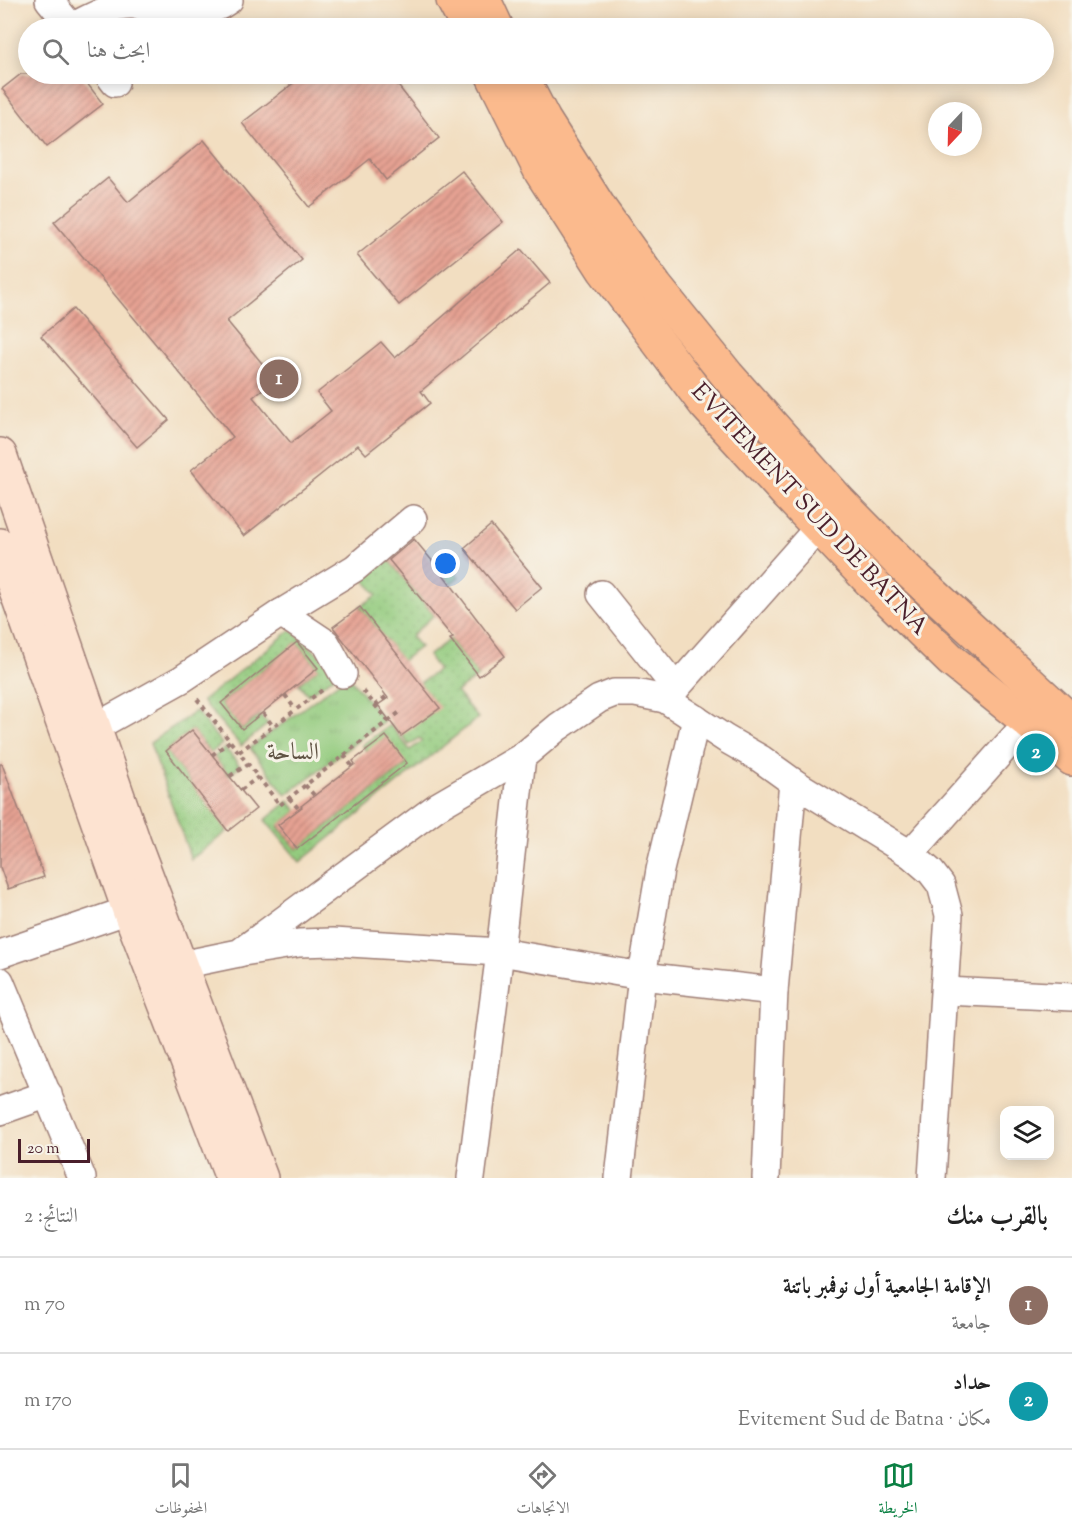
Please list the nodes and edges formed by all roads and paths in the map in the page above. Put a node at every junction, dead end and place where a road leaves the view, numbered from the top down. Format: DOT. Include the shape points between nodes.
graph roads {
  1 [pos="49,0"];
  2 [pos="229,0"];
  3 [pos="453,0"];
  4 [pos="484,0"];
  5 [pos="63,18"];
  6 [pos="93,18"];
  7 [pos="463,18"];
  8 [pos="492,18"];
  9 [pos="497,84"];
  10 [pos="525,84"];
  11 [pos="0,455"];
  12 [pos="413,519"];
  13 [pos="819,528"];
  14 [pos="3,559"];
  15 [pos="601,594"];
  16 [pos="281,613"];
  17 [pos="343,674"];
  18 [pos="182,679"];
  19 [pos="671,693"];
  20 [pos="285,695"];
  21 [pos="387,696"];
  22 [pos="375,705"];
  23 [pos="296,710"];
  24 [pos="400,712"];
  25 [pos="263,713"];
  26 [pos="696,719"];
  27 [pos="387,721"];
  28 [pos="1028,722"];
  29 [pos="1072,722"];
  30 [pos="273,726"];
  31 [pos="94,728"];
  32 [pos="230,741"];
  33 [pos="239,752"];
  34 [pos="212,755"];
  35 [pos="344,755"];
  36 [pos="522,756"];
  37 [pos="1072,759"];
  38 [pos="248,764"];
  39 [pos="352,766"];
  40 [pos="230,776"];
  41 [pos="258,777"];
  42 [pos="793,782"];
  43 [pos="305,785"];
  44 [pos="241,790"];
  45 [pos="314,795"];
  46 [pos="289,798"];
  47 [pos="299,809"];
  48 [pos="910,854"];
  49 [pos="142,904"];
  50 [pos="239,952"];
  51 [pos="500,952"];
  52 [pos="0,954"];
  53 [pos="181,965"];
  54 [pos="642,976"];
  55 [pos="0,981"];
  56 [pos="774,991"];
  57 [pos="945,991"];
  58 [pos="1072,997"];
  59 [pos="48,1094"];
  60 [pos="0,1111"];
  61 [pos="82,1178"];
  62 [pos="232,1178"];
  63 [pos="261,1178"];
  64 [pos="471,1178"];
  65 [pos="619,1178"];
  66 [pos="766,1178"];
  67 [pos="932,1178"];
  1 -- 5 [label="street"];
  2 -- 6 [label="street" via="194,13 135,5 117,7"];
  3 -- 7 [label="highway"];
  4 -- 8 [label="highway"];
  9 -- 13 [label="highway, EVITEMENT SUD DE BATNA" via="541,172 604,270 705,404"];
  10 -- 29 [label="highway, EVITEMENT SUD DE BATNA" via="601,210 656,287 728,376 902,565"];
  11 -- 31 [label="main road"];
  12 -- 16 [label="street" via="355,568"];
  13 -- 19 [label="street"];
  13 -- 28 [label="highway, EVITEMENT SUD DE BATNA" via="952,661"];
  14 -- 49 [label="main road"];
  15 -- 19 [label="street"];
  16 -- 17 [label="street" via="326,643"];
  16 -- 18 [label="street"];
  17 -- 22 [label="path" via="348,670"];
  17 -- 23 [label="path"];
  18 -- 31 [label="street"];
  18 -- 32 [label="path"];
  19 -- 26 [label="street"];
  19 -- 36 [label="street" via="614,693 599,699"];
  20 -- 23 [label="path"];
  21 -- 22 [label="path"];
  22 -- 27 [label="path"];
  23 -- 30 [label="path"];
  24 -- 27 [label="path"];
  25 -- 30 [label="path"];
  26 -- 42 [label="street"];
  26 -- 54 [label="street" via="660,870"];
  27 -- 35 [label="path"];
  28 -- 37 [label="highway, EVITEMENT SUD DE BATNA"];
  28 -- 48 [label="street"];
  30 -- 33 [label="path"];
  31 -- 49 [label="main road" via="134,843"];
  32 -- 33 [label="path"];
  32 -- 34 [label="path"];
  33 -- 38 [label="path"];
  35 -- 39 [label="path"];
  35 -- 43 [label="path"];
  36 -- 50 [label="street" via="438,806"];
  36 -- 51 [label="street"];
  38 -- 40 [label="path"];
  38 -- 41 [label="path"];
  41 -- 44 [label="path"];
  41 -- 46 [label="path" via="280,805"];
  42 -- 48 [label="street"];
  42 -- 56 [label="street"];
  43 -- 45 [label="path"];
  43 -- 46 [label="path"];
  46 -- 47 [label="path"];
  48 -- 57 [label="street" via="941,885 950,915"];
  49 -- 52 [label="street"];
  49 -- 53 [label="main road"];
  49 -- 62 [label="main road"];
  50 -- 51 [label="street" via="333,942"];
  50 -- 53 [label="street"];
  51 -- 54 [label="street"];
  51 -- 64 [label="street"];
  53 -- 63 [label="main road"];
  54 -- 56 [label="street"];
  54 -- 65 [label="street"];
  55 -- 59 [label="street"];
  56 -- 66 [label="street"];
  57 -- 58 [label="street"];
  57 -- 67 [label="street"];
  59 -- 60 [label="street"];
  59 -- 61 [label="street"];
}
